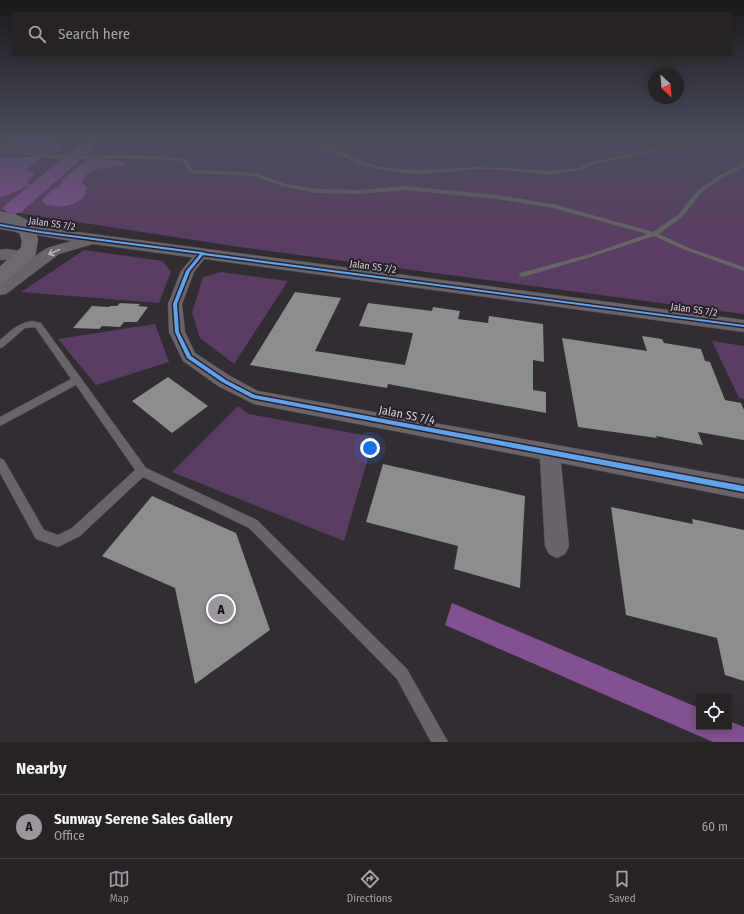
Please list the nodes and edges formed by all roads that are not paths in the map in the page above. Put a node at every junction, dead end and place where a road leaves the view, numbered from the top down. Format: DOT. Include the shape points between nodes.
graph roads {
  1 [pos="201,172"];
  2 [pos="401,172"];
  3 [pos="426,172"];
  4 [pos="534,172"];
  5 [pos="559,172"];
  6 [pos="731,172"];
  7 [pos="0,218"];
  8 [pos="0,225"];
  9 [pos="0,229"];
  10 [pos="654,234"];
  11 [pos="105,240"];
  12 [pos="203,253"];
  13 [pos="0,255"];
  14 [pos="0,263"];
  15 [pos="744,269"];
  16 [pos="523,275"];
  17 [pos="0,277"];
  18 [pos="0,290"];
  19 [pos="744,326"];
  20 [pos="0,345"];
  21 [pos="77,380"];
  22 [pos="0,422"];
  23 [pos="550,452"];
  24 [pos="0,463"];
  25 [pos="142,471"];
  26 [pos="744,489"];
  27 [pos="557,546"];
  28 [pos="440,742"];
  1 -- 10 [label="lane" via="256,175 284,185 317,191 360,192 405,188 497,197 553,206"];
  2 -- 3 [label="lane"];
  4 -- 5 [label="lane"];
  6 -- 10 [label="lane" via="700,191 681,215"];
  7 -- 11 [label="street, Jalan SS 7/2" via="48,226"];
  7 -- 17 [label="main road, bridge" via="26,228 30,240 28,252"];
  8 -- 11 [label="street, Jalan SS 7/2"];
  9 -- 14 [label="main road" via="7,231 14,239 13,251"];
  10 -- 15 [label="lane" via="687,249"];
  10 -- 16 [label="lane"];
  11 -- 12 [label="street, Jalan SS 7/2"];
  11 -- 18 [label="street, one-way" via="79,243 53,251"];
  12 -- 19 [label="street, Jalan SS 7/2"];
  12 -- 23 [label="street, Jalan SS 7/4" via="188,271 175,304 177,332 189,357 224,381 254,397"];
  13 -- 18 [label="street" via="24,255 22,267"];
  20 -- 21 [label="lane" via="24,325 38,325"];
  21 -- 22 [label="lane"];
  21 -- 25 [label="lane"];
  23 -- 26 [label="street, Jalan SS 7/4"];
  23 -- 27 [label="street"];
  24 -- 25 [label="lane" via="40,535 58,541 76,532"];
  25 -- 28 [label="lane" via="253,524 402,674"];
}
